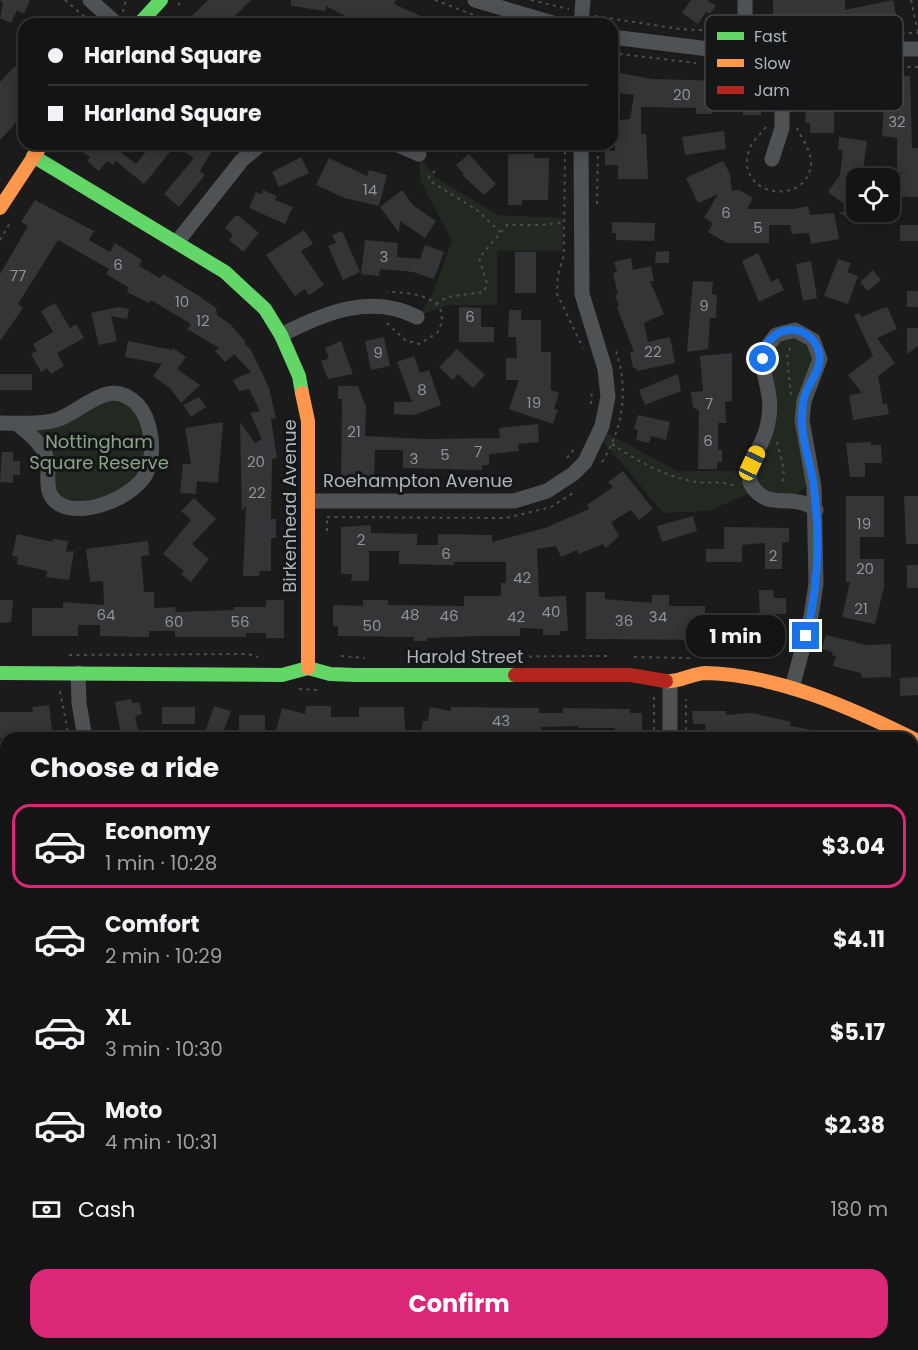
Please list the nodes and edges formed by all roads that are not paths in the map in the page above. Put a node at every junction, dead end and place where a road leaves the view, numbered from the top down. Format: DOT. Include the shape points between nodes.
graph roads {
  1 [pos="90,0"];
  2 [pos="161,0"];
  3 [pos="475,0"];
  4 [pos="583,0"];
  5 [pos="745,0"];
  6 [pos="745,15"];
  7 [pos="120,18"];
  8 [pos="144,18"];
  9 [pos="536,18"];
  10 [pos="585,18"];
  11 [pos="618,38"];
  12 [pos="705,49"];
  13 [pos="782,111"];
  14 [pos="38,150"];
  15 [pos="254,150"];
  16 [pos="410,150"];
  17 [pos="582,150"];
  18 [pos="419,154"];
  19 [pos="33,156"];
  20 [pos="772,159"];
  21 [pos="0,208"];
  22 [pos="177,242"];
  23 [pos="417,317"];
  24 [pos="281,335"];
  25 [pos="0,423"];
  26 [pos="16,423"];
  27 [pos="813,480"];
  28 [pos="785,494"];
  29 [pos="310,501"];
  30 [pos="816,510"];
  31 [pos="308,668"];
  32 [pos="0,673"];
  33 [pos="78,673"];
  34 [pos="670,682"];
  35 [pos="792,688"];
  36 [pos="884,723"];
  37 [pos="84,732"];
  38 [pos="670,732"];
  39 [pos="879,732"];
  40 [pos="901,732"];
  1 -- 7 [label="street"];
  2 -- 8 [label="street"];
  3 -- 9 [label="street"];
  4 -- 10 [label="street"];
  5 -- 6 [label="street"];
  11 -- 12 [label="street"];
  13 -- 20 [label="street" via="782,128"];
  14 -- 19 [label="street"];
  15 -- 22 [label="street"];
  16 -- 18 [label="street"];
  17 -- 29 [label="street, Roehampton Avenue" via="582,294 605,369 608,397 602,426 585,462 547,491 514,501"];
  19 -- 21 [label="street"];
  19 -- 22 [label="street, Birkenhead Avenue"];
  22 -- 24 [label="street, Birkenhead Avenue" via="238,282 265,309"];
  23 -- 24 [label="street" via="394,307 364,305 330,314"];
  24 -- 29 [label="street, Birkenhead Avenue" via="296,365 306,407"];
  25 -- 26 [label="street"];
  26 -- 26 [label="street" via="58,419 98,395 116,394 137,405 146,420 150,464 142,479 121,496 93,507 69,507 54,501 43,451 34,437"];
  27 -- 28 [label="street" via="802,491"];
  27 -- 28 [label="street" via="803,437 802,411 820,359 813,340 799,330 783,331 762,354 770,396 765,433 749,468 750,482 764,497"];
  27 -- 30 [label="street"];
  28 -- 30 [label="street"];
  29 -- 31 [label="street, Birkenhead Avenue"];
  30 -- 35 [label="street" via="814,601"];
  31 -- 33 [label="street, Harold Street" via="282,675"];
  31 -- 34 [label="street, Harold Street" via="355,675 630,675"];
  32 -- 33 [label="street, Harold Street"];
  33 -- 37 [label="street"];
  34 -- 35 [label="street, Harold Street" via="704,673"];
  34 -- 38 [label="street"];
  35 -- 36 [label="street, Harold Street"];
  36 -- 39 [label="street"];
  36 -- 40 [label="street, Harold Street"];
}
